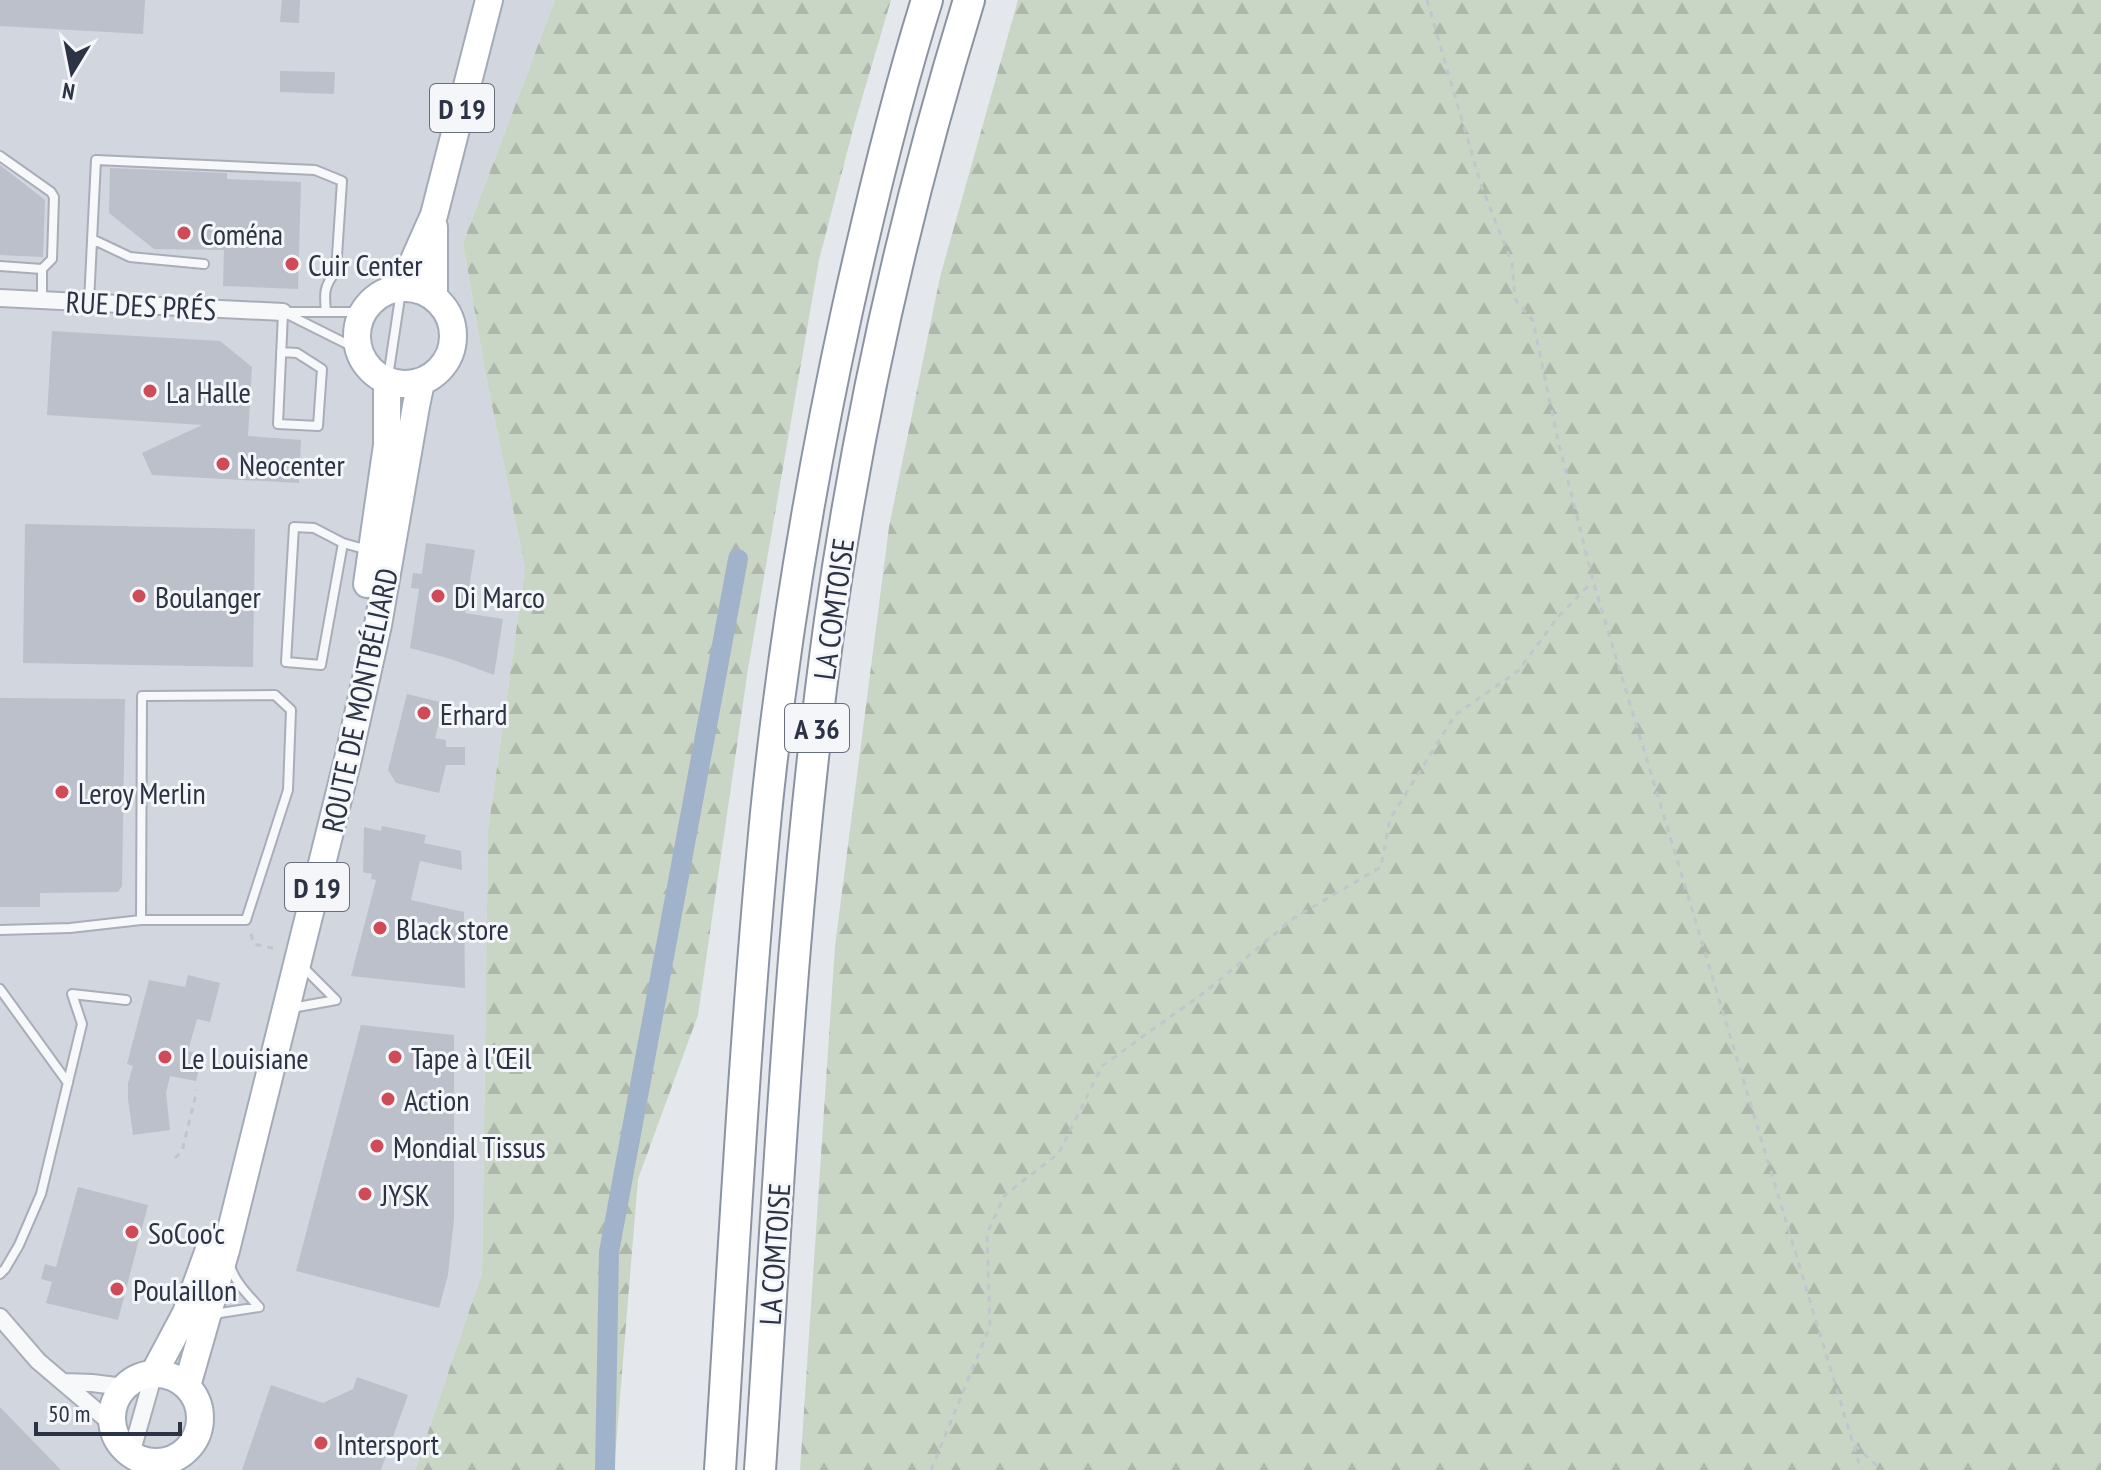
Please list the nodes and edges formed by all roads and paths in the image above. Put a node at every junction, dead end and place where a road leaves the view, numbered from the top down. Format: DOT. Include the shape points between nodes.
graph roads {
  1 [pos="489,0"];
  2 [pos="927,0"];
  3 [pos="969,0"];
  4 [pos="1427,0"];
  5 [pos="0,156"];
  6 [pos="434,215"];
  7 [pos="92,239"];
  8 [pos="204,264"];
  9 [pos="0,266"];
  10 [pos="42,269"];
  11 [pos="402,287"];
  12 [pos="434,296"];
  13 [pos="0,298"];
  14 [pos="42,300"];
  15 [pos="89,302"];
  16 [pos="283,312"];
  17 [pos="326,312"];
  18 [pos="363,312"];
  19 [pos="359,350"];
  20 [pos="281,352"];
  21 [pos="387,381"];
  22 [pos="421,382"];
  23 [pos="343,543"];
  24 [pos="373,551"];
  25 [pos="1593,581"];
  26 [pos="141,920"];
  27 [pos="246,920"];
  28 [pos="0,930"];
  29 [pos="291,957"];
  30 [pos="0,989"];
  31 [pos="126,1000"];
  32 [pos="287,1009"];
  33 [pos="68,1083"];
  34 [pos="197,1090"];
  35 [pos="175,1158"];
  36 [pos="226,1250"];
  37 [pos="0,1274"];
  38 [pos="0,1317"];
  39 [pos="205,1323"];
  40 [pos="154,1373"];
  41 [pos="65,1382"];
  42 [pos="187,1386"];
  43 [pos="124,1387"];
  44 [pos="112,1424"];
  45 [pos="1854,1444"];
  46 [pos="130,1462"];
  47 [pos="164,1466"];
  48 [pos="720,1470"];
  49 [pos="760,1470"];
  50 [pos="931,1470"];
  51 [pos="1861,1470"];
  52 [pos="1881,1470"];
  1 -- 6 [label="main road, D 19"];
  2 -- 48 [label="highway, LA COMTOISE / A 36" via="884,152 838,354 785,658 756,922"];
  3 -- 49 [label="highway, LA COMTOISE / A 36" via="900,254 857,458 831,618 794,959"];
  4 -- 25 [label="path" via="1481,185 1512,263 1515,299 1533,321"];
  5 -- 10 [label="lane" via="54,197 52,259"];
  6 -- 11 [label="main road"];
  6 -- 12 [label="main road"];
  7 -- 8 [label="lane" via="130,257"];
  7 -- 15 [label="lane"];
  7 -- 17 [label="lane" via="96,160 315,170 342,181 336,271 324,293"];
  9 -- 10 [label="lane"];
  10 -- 14 [label="lane"];
  11 -- 12 [label="main road"];
  11 -- 18 [label="main road" via="386,290"];
  11 -- 21 [label="lane"];
  12 -- 22 [label="main road" via="452,320 452,350 435,375"];
  13 -- 14 [label="street, RUE DES PRÉS"];
  14 -- 15 [label="street, RUE DES PRÉS"];
  15 -- 16 [label="street, RUE DES PRÉS"];
  16 -- 17 [label="lane"];
  16 -- 19 [label="lane"];
  16 -- 20 [label="lane"];
  17 -- 18 [label="lane"];
  18 -- 19 [label="main road"];
  19 -- 21 [label="main road" via="365,363"];
  20 -- 20 [label="lane" via="278,424 318,426 322,369 297,353"];
  21 -- 22 [label="main road"];
  21 -- 24 [label="main road, ROUTE DE MONTBÉLIARD / D 19" via="387,445"];
  22 -- 29 [label="main road, ROUTE DE MONTBÉLIARD / D 19" via="378,625"];
  23 -- 23 [label="lane" via="314,528 294,527 286,662 321,665"];
  23 -- 24 [label="lane"];
  24 -- 29 [label="main road, ROUTE DE MONTBÉLIARD / D 19"];
  25 -- 45 [label="path"];
  25 -- 50 [label="path" via="1518,671 1455,715 1390,819 1381,867 1294,918 1205,992 1102,1066 1059,1153 1005,1195 987,1233 990,1326"];
  26 -- 27 [label="lane"];
  26 -- 27 [label="lane" via="142,696 275,695 291,710 288,790"];
  26 -- 28 [label="lane"];
  27 -- 29 [label="path" via="254,944"];
  29 -- 32 [label="main road, ROUTE DE MONTBÉLIARD / D 19"];
  29 -- 32 [label="lane" via="336,1000"];
  29 -- 40 [label="main road, ROUTE DE MONTBÉLIARD / D 19" via="213,1239 186,1313"];
  30 -- 33 [label="lane"];
  31 -- 33 [label="lane" via="72,994 82,1024"];
  32 -- 36 [label="main road, ROUTE DE MONTBÉLIARD / D 19"];
  33 -- 37 [label="lane" via="41,1194"];
  34 -- 35 [label="path" via="182,1151"];
  36 -- 39 [label="main road, ROUTE DE MONTBÉLIARD / D 19"];
  36 -- 39 [label="lane" via="232,1273 259,1307 220,1313"];
  38 -- 41 [label="street" via="38,1361"];
  39 -- 42 [label="main road, ROUTE DE MONTBÉLIARD / D 19"];
  40 -- 42 [label="main road"];
  40 -- 43 [label="main road"];
  40 -- 46 [label="street"];
  41 -- 43 [label="street"];
  41 -- 44 [label="street"];
  42 -- 47 [label="main road" via="200,1410 200,1423 189,1448"];
  43 -- 44 [label="main road" via="112,1410"];
  44 -- 46 [label="main road"];
  45 -- 51 [label="path"];
  45 -- 52 [label="path"];
  46 -- 47 [label="main road"];
}
